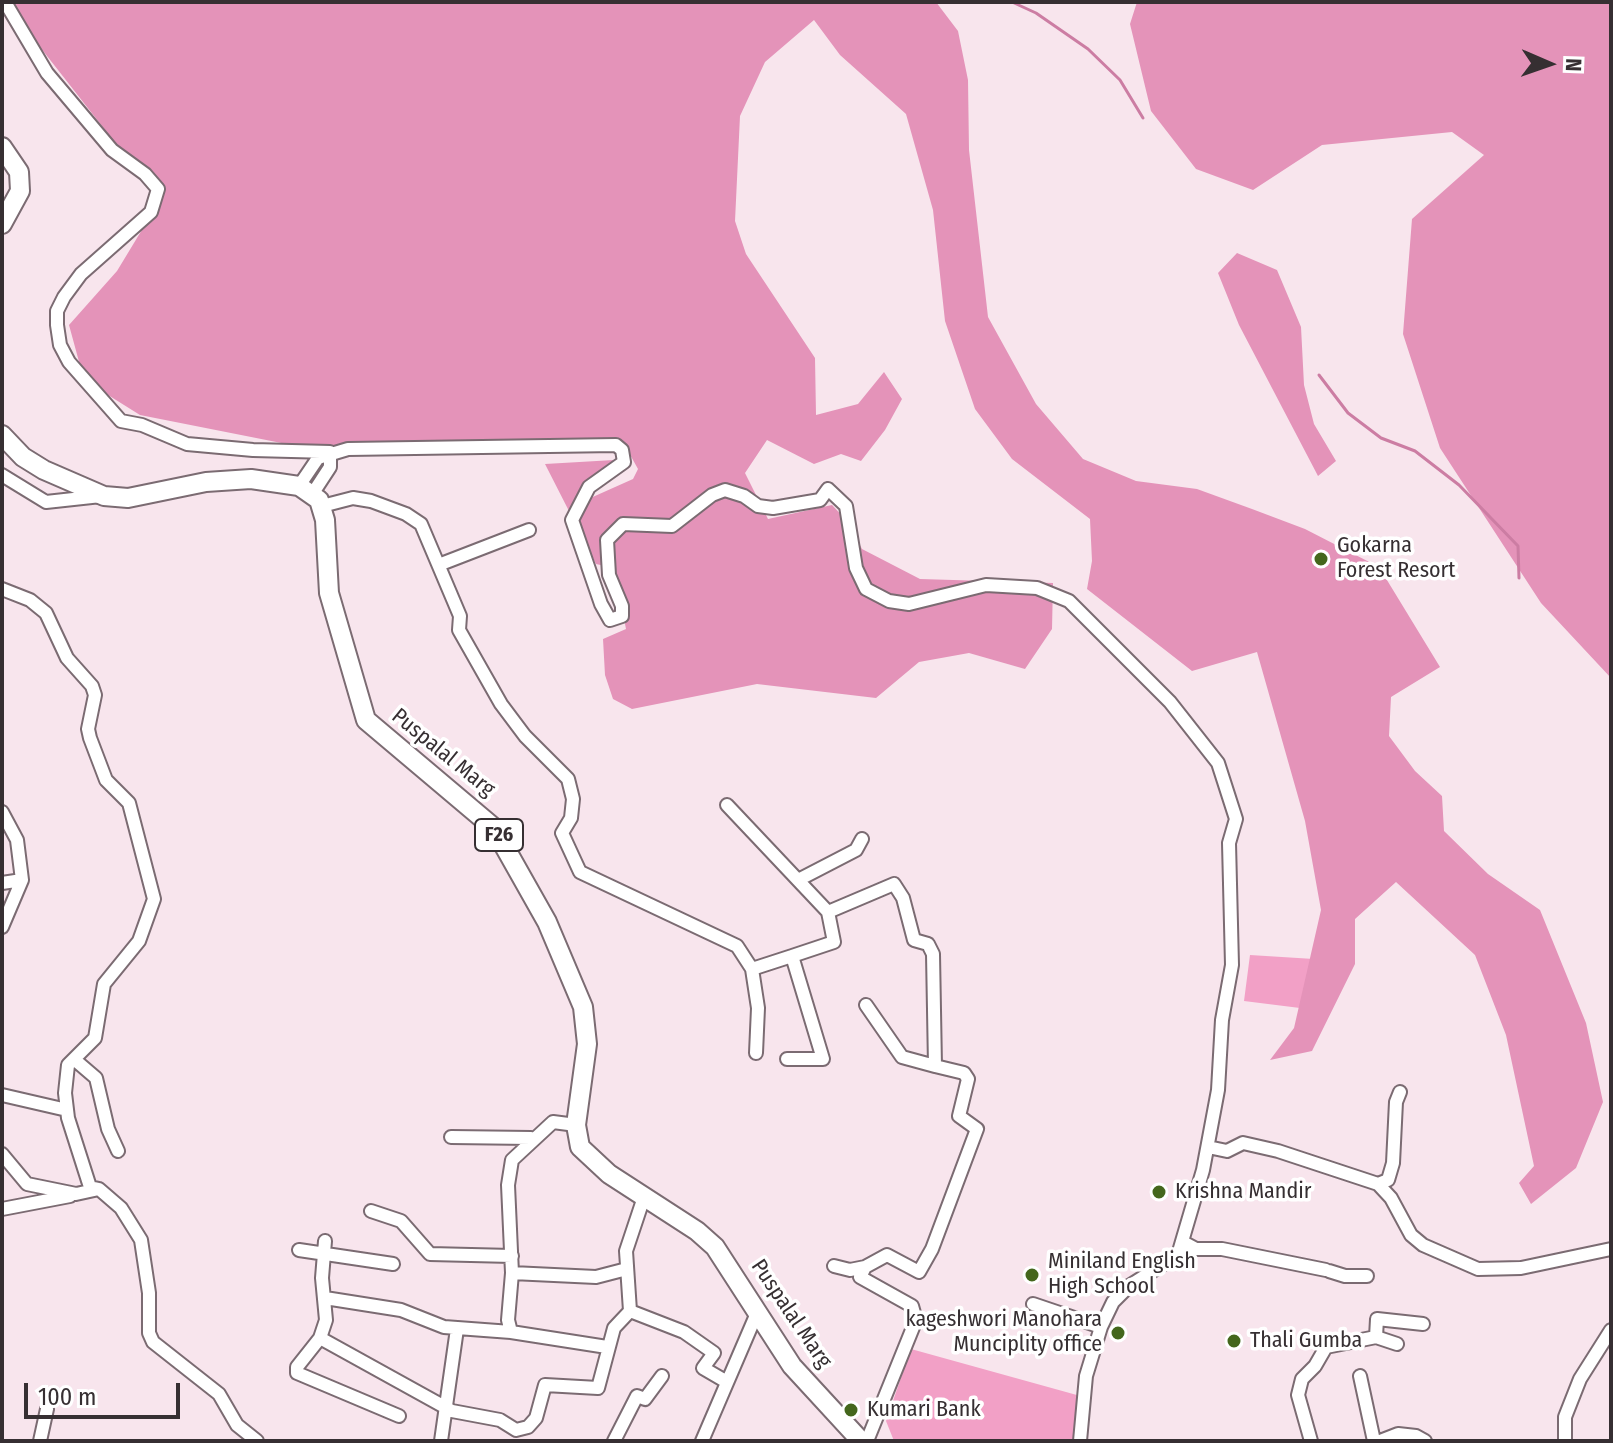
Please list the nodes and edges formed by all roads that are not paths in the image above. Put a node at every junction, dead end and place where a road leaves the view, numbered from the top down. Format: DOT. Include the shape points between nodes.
graph roads {
  1 [pos="5,2"];
  2 [pos="2,147"];
  3 [pos="2,224"];
  4 [pos="2,435"];
  5 [pos="332,454"];
  6 [pos="2,475"];
  7 [pos="311,495"];
  8 [pos="104,496"];
  9 [pos="529,530"];
  10 [pos="441,564"];
  11 [pos="2,589"];
  12 [pos="727,805"];
  13 [pos="4,817"];
  14 [pos="862,839"];
  15 [pos="800,879"];
  16 [pos="22,880"];
  17 [pos="2,883"];
  18 [pos="828,912"];
  19 [pos="2,927"];
  20 [pos="792,956"];
  21 [pos="752,969"];
  22 [pos="866,1005"];
  23 [pos="756,1053"];
  24 [pos="787,1059"];
  25 [pos="75,1060"];
  26 [pos="935,1066"];
  27 [pos="1400,1092"];
  28 [pos="2,1095"];
  29 [pos="67,1110"];
  30 [pos="576,1125"];
  31 [pos="451,1137"];
  32 [pos="531,1138"];
  33 [pos="1208,1147"];
  34 [pos="118,1151"];
  35 [pos="2,1154"];
  36 [pos="1378,1184"];
  37 [pos="99,1189"];
  38 [pos="76,1194"];
  39 [pos="644,1197"];
  40 [pos="2,1209"];
  41 [pos="371,1211"];
  42 [pos="1183,1242"];
  43 [pos="324,1246"];
  44 [pos="1611,1249"];
  45 [pos="299,1250"];
  46 [pos="512,1256"];
  47 [pos="393,1264"];
  48 [pos="834,1266"];
  49 [pos="865,1267"];
  50 [pos="623,1270"];
  51 [pos="512,1273"];
  52 [pos="1367,1276"];
  53 [pos="325,1298"];
  54 [pos="1033,1304"];
  55 [pos="630,1311"];
  56 [pos="757,1313"];
  57 [pos="1423,1324"];
  58 [pos="1101,1327"];
  59 [pos="457,1329"];
  60 [pos="1611,1330"];
  61 [pos="511,1332"];
  62 [pos="1376,1337"];
  63 [pos="320,1338"];
  64 [pos="1397,1344"];
  65 [pos="607,1347"];
  66 [pos="662,1376"];
  67 [pos="1360,1376"];
  68 [pos="727,1382"];
  69 [pos="446,1406"];
  70 [pos="47,1409"];
  71 [pos="399,1416"];
  72 [pos="40,1441"];
  73 [pos="257,1441"];
  74 [pos="441,1441"];
  75 [pos="614,1441"];
  76 [pos="702,1441"];
  77 [pos="864,1441"];
  78 [pos="1080,1441"];
  79 [pos="1311,1441"];
  80 [pos="1377,1441"];
  81 [pos="1425,1441"];
  82 [pos="1565,1441"];
  1 -- 5 [label="street" via="47,73 112,150 158,189 151,212 81,274 64,297 57,325 69,362 121,421 187,444"];
  2 -- 3 [label="main road" via="19,172 20,191"];
  4 -- 8 [label="main road" via="44,470"];
  5 -- 7 [label="street" via="318,458"];
  5 -- 33 [label="street" via="392,446 616,445 624,462 589,487 572,520 610,620 622,616 605,556 613,530 630,522 672,526 725,490 773,508 820,500 828,489 846,506 856,568 866,589 889,601 909,604 1011,583 1069,601 1170,702 1218,763 1236,819 1229,843 1232,965"];
  6 -- 8 [label="street" via="46,502"];
  7 -- 8 [label="main road" via="229,480 128,498"];
  7 -- 10 [label="street" via="353,498 406,514 421,524"];
  7 -- 30 [label="main road, Puspalal Marg / F26" via="329,593 366,720 494,828 547,922 583,1007 587,1044"];
  9 -- 10 [label="street"];
  10 -- 21 [label="street" via="460,616 459,630 501,704 568,779 571,818 562,833 580,872 737,946"];
  11 -- 25 [label="street" via="46,613 67,658 92,686 90,738 106,780 129,803 154,899 139,941 104,984 95,1038"];
  12 -- 15 [label="street"];
  13 -- 16 [label="street" via="17,840"];
  14 -- 15 [label="street" via="856,850"];
  15 -- 18 [label="street"];
  16 -- 17 [label="street"];
  16 -- 19 [label="street"];
  18 -- 20 [label="street" via="834,942"];
  18 -- 26 [label="street" via="894,884 914,940 928,944 933,954"];
  20 -- 21 [label="street"];
  20 -- 24 [label="street" via="823,1059"];
  21 -- 23 [label="street" via="758,1008"];
  22 -- 26 [label="street" via="902,1057"];
  25 -- 29 [label="street" via="68,1065"];
  25 -- 34 [label="street" via="96,1078"];
  26 -- 49 [label="street" via="964,1073 968,1079 959,1116 977,1129 919,1272 887,1255"];
  27 -- 36 [label="street" via="1393,1163 1388,1180"];
  28 -- 29 [label="street"];
  29 -- 37 [label="street" via="90,1187"];
  30 -- 32 [label="street" via="553,1122"];
  30 -- 39 [label="main road, Puspalal Marg" via="585,1154"];
  31 -- 32 [label="street"];
  32 -- 46 [label="street" via="512,1160"];
  33 -- 36 [label="street" via="1227,1151 1243,1143"];
  33 -- 42 [label="street"];
  35 -- 38 [label="street" via="27,1184"];
  36 -- 44 [label="street" via="1411,1235 1478,1269 1521,1268"];
  37 -- 38 [label="street"];
  37 -- 73 [label="street" via="121,1208 141,1240 153,1342 219,1394 237,1425"];
  38 -- 40 [label="street"];
  39 -- 55 [label="street" via="626,1251"];
  39 -- 56 [label="main road, Puspalal Marg" via="715,1247"];
  41 -- 46 [label="street" via="401,1221 430,1254"];
  42 -- 52 [label="street" via="1196,1249 1222,1249 1345,1276"];
  42 -- 58 [label="street" via="1173,1261 1129,1286 1113,1302"];
  43 -- 45 [label="street"];
  43 -- 47 [label="street"];
  43 -- 53 [label="street"];
  46 -- 51 [label="street"];
  48 -- 49 [label="street"];
  49 -- 77 [label="street" via="860,1277 912,1306 916,1320"];
  50 -- 51 [label="street" via="596,1277"];
  51 -- 61 [label="street"];
  53 -- 59 [label="street" via="401,1310"];
  53 -- 63 [label="street"];
  54 -- 58 [label="street"];
  55 -- 65 [label="street" via="616,1323"];
  55 -- 68 [label="street" via="684,1332 714,1353 703,1368"];
  56 -- 68 [label="street"];
  56 -- 77 [label="main road, Puspalal Marg" via="792,1366"];
  57 -- 62 [label="street" via="1377,1319"];
  58 -- 78 [label="street" via="1086,1376"];
  59 -- 61 [label="street"];
  59 -- 69 [label="street"];
  60 -- 82 [label="street" via="1580,1379 1565,1417"];
  61 -- 65 [label="street"];
  62 -- 64 [label="street"];
  62 -- 79 [label="street" via="1326,1347 1302,1379 1298,1395"];
  63 -- 69 [label="street"];
  63 -- 71 [label="street" via="297,1373"];
  65 -- 69 [label="street" via="598,1388 545,1385 536,1418 528,1427 516,1430 500,1420"];
  66 -- 75 [label="street" via="645,1399 637,1396"];
  67 -- 80 [label="street"];
  68 -- 76 [label="street"];
  69 -- 74 [label="street"];
  70 -- 72 [label="street"];
  80 -- 81 [label="street" via="1398,1434"];
}
